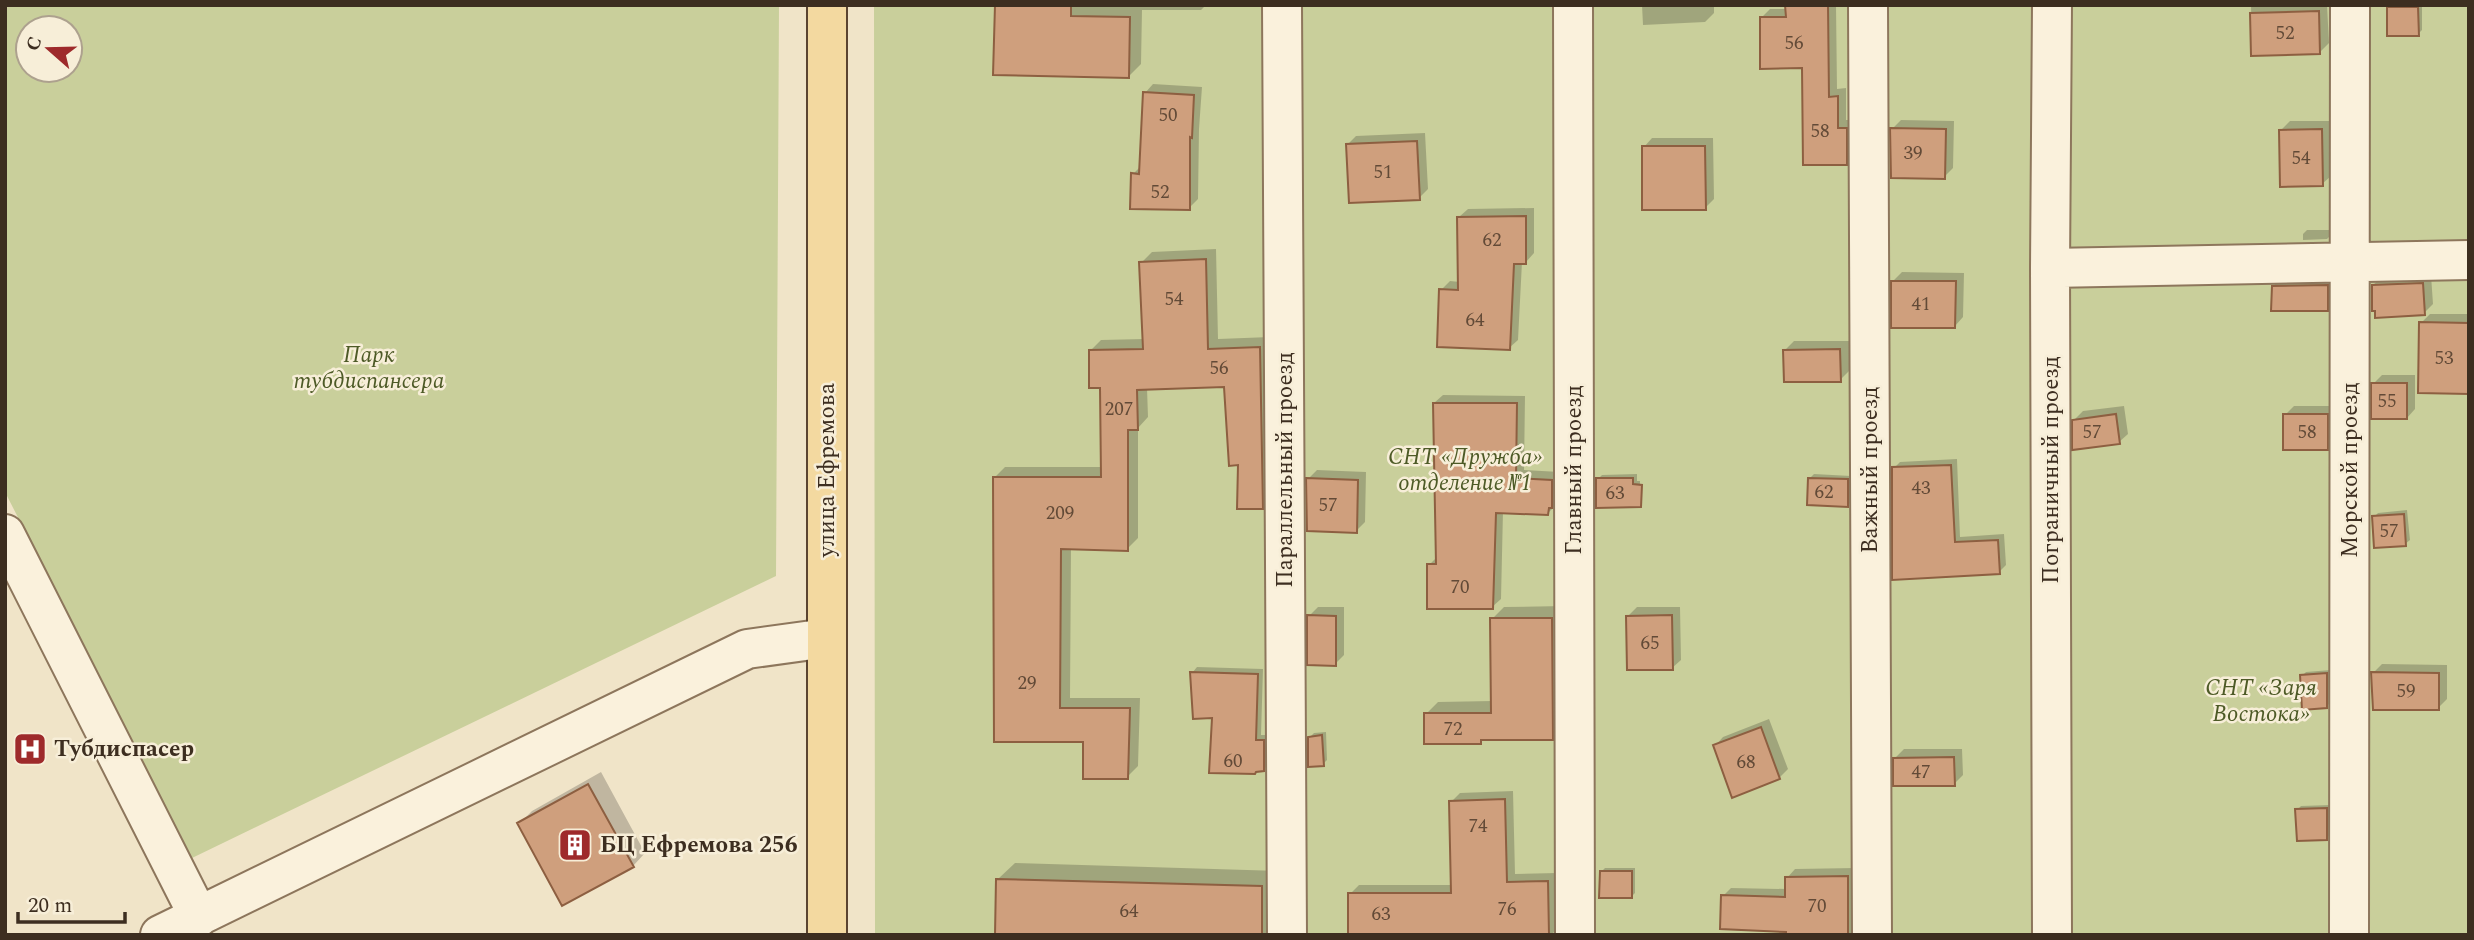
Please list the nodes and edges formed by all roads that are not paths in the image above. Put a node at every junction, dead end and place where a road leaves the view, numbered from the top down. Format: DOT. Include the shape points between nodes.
graph roads {
  1 [pos="827,5"];
  2 [pos="1282,5"];
  3 [pos="1573,5"];
  4 [pos="1868,5"];
  5 [pos="2053,5"];
  6 [pos="2350,5"];
  7 [pos="2469,260"];
  8 [pos="2350,261"];
  9 [pos="2050,268"];
  10 [pos="5,534"];
  11 [pos="827,638"];
  12 [pos="199,917"];
  13 [pos="160,935"];
  14 [pos="827,935"];
  15 [pos="1287,935"];
  16 [pos="1575,935"];
  17 [pos="1872,935"];
  18 [pos="2052,935"];
  19 [pos="2349,935"];
  1 -- 11 [label="main road, улица Ефремова"];
  2 -- 15 [label="lane, Параллельный проезд"];
  3 -- 16 [label="lane, Главный проезд"];
  4 -- 17 [label="lane, Важный проезд"];
  5 -- 9 [label="lane, Пограничный проезд"];
  6 -- 8 [label="lane, Морской проезд"];
  7 -- 8 [label="lane"];
  8 -- 9 [label="lane"];
  8 -- 19 [label="lane, Морской проезд"];
  9 -- 18 [label="lane, Пограничный проезд"];
  10 -- 12 [label="lane"];
  11 -- 12 [label="lane" via="747,649"];
  11 -- 14 [label="main road, улица Ефремова"];
  12 -- 13 [label="lane"];
}
